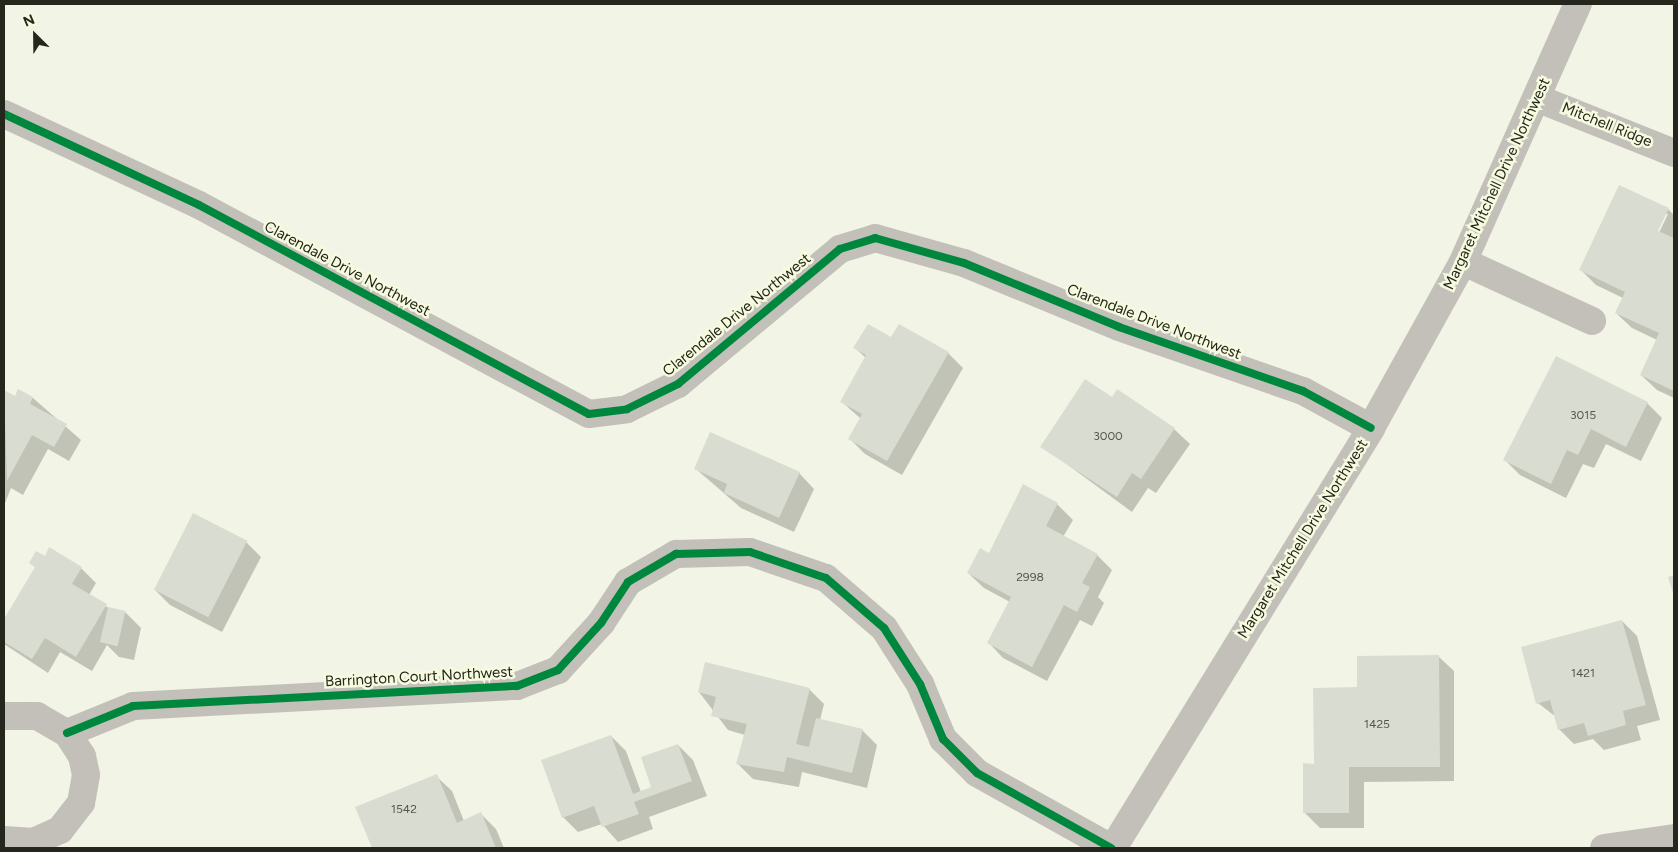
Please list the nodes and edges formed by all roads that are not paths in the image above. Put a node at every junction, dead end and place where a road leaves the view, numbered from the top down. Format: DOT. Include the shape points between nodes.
graph roads {
  1 [pos="1578,4"];
  2 [pos="1539,98"];
  3 [pos="4,114"];
  4 [pos="1674,153"];
  5 [pos="1464,262"];
  6 [pos="1592,321"];
  7 [pos="1371,428"];
  8 [pos="4,716"];
  9 [pos="67,733"];
  10 [pos="1674,838"];
  11 [pos="4,840"];
  12 [pos="1112,848"];
  13 [pos="1604,848"];
  1 -- 2 [label="street, Margaret Mitchell Drive Northwest"];
  2 -- 4 [label="street, Mitchell Ridge"];
  2 -- 5 [label="street, Margaret Mitchell Drive Northwest"];
  3 -- 7 [label="street, Clarendale Drive Northwest" via="199,205 589,414 627,409 678,384 840,249 875,238 964,263 1119,326 1302,392"];
  5 -- 6 [label="street"];
  5 -- 7 [label="street, Margaret Mitchell Drive Northwest"];
  7 -- 12 [label="street, Margaret Mitchell Drive Northwest"];
  8 -- 9 [label="street" via="37,716"];
  9 -- 11 [label="street" via="82,756 86,775 80,803 71,820 40,840"];
  9 -- 12 [label="street, Barrington Court Northwest" via="133,706 517,686 558,670 636,577 676,554 750,552 826,578 884,628 920,684 943,739 977,773"];
  10 -- 13 [label="street"];
}
